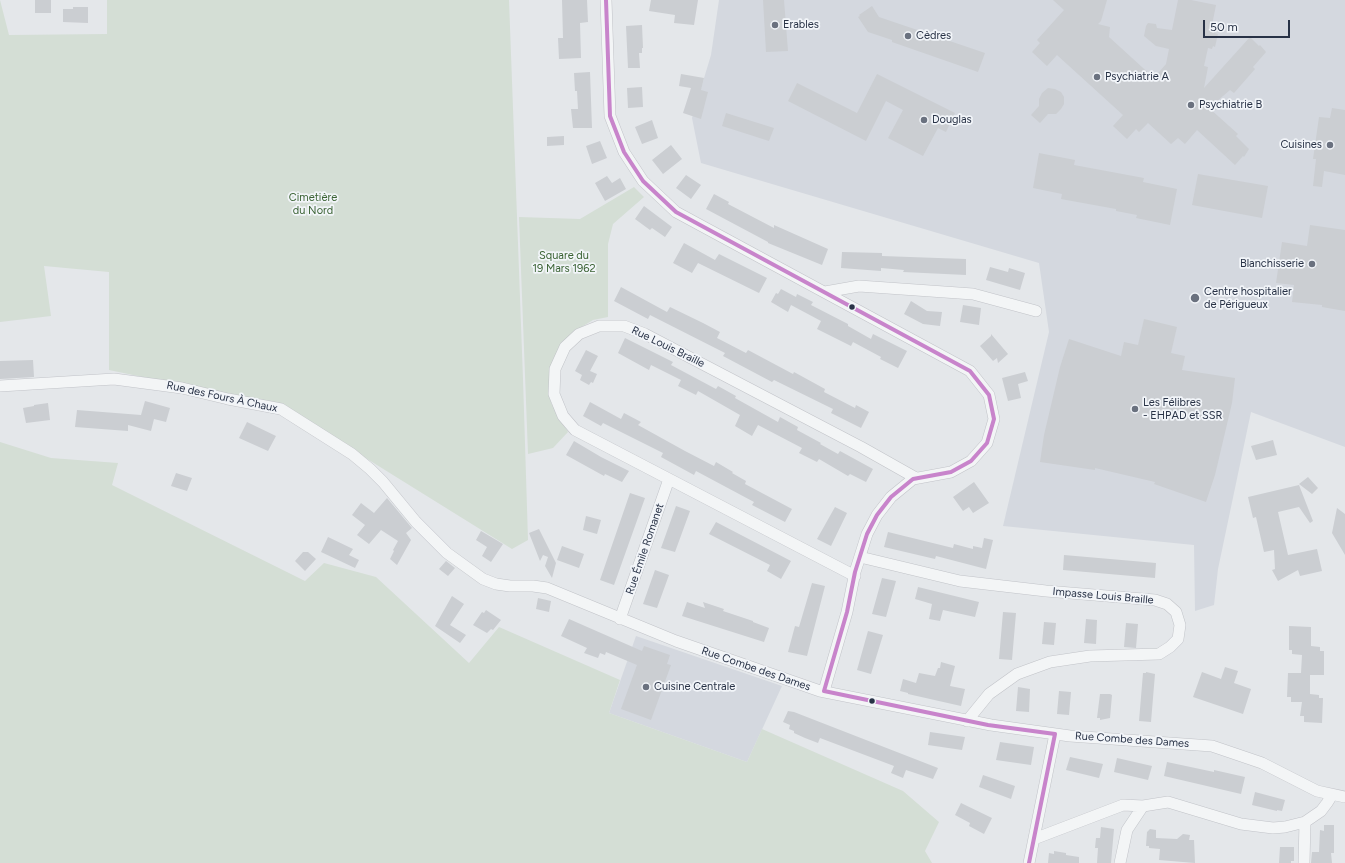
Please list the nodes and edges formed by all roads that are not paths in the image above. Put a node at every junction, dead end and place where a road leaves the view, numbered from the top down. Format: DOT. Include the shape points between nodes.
graph roads {
  1 [pos="606,0"];
  2 [pos="825,292"];
  3 [pos="1036,311"];
  4 [pos="0,386"];
  5 [pos="916,478"];
  6 [pos="669,480"];
  7 [pos="860,557"];
  8 [pos="855,576"];
  9 [pos="547,588"];
  10 [pos="620,619"];
  11 [pos="824,691"];
  12 [pos="967,721"];
  13 [pos="1055,734"];
  14 [pos="1332,795"];
  15 [pos="1345,797"];
  16 [pos="1143,806"];
  17 [pos="1304,822"];
  18 [pos="1034,839"];
  19 [pos="1029,863"];
  20 [pos="1120,863"];
  21 [pos="1304,863"];
  1 -- 2 [label="street" via="610,116 624,152 643,181 676,212"];
  2 -- 3 [label="street" via="859,286 973,294"];
  2 -- 5 [label="street" via="970,370 989,395 994,418 987,443 971,461 951,472"];
  4 -- 9 [label="street, Rue des Fours À Chaux" via="114,379 182,388 281,409 370,468 426,533 463,565 496,584"];
  5 -- 6 [label="street, Rue Louis Braille" via="645,334 624,326 599,326 579,334 565,347 556,369 554,394 563,416 575,430"];
  5 -- 7 [label="street" via="891,497 877,515 867,534"];
  6 -- 8 [label="street, Rue Louis Braille"];
  6 -- 10 [label="street, Rue Émile Romanet"];
  7 -- 8 [label="street"];
  7 -- 12 [label="street, Impasse Louis Braille" via="960,581 1155,600 1167,604 1176,612 1180,625 1178,639 1159,654 1090,656 1050,662 1017,674 989,694"];
  8 -- 11 [label="street"];
  9 -- 10 [label="street, Rue Combe des Dames"];
  10 -- 11 [label="street, Rue Combe des Dames" via="691,647"];
  11 -- 12 [label="street, Rue Combe des Dames"];
  12 -- 13 [label="street, Rue Combe des Dames"];
  13 -- 14 [label="street, Rue Combe des Dames" via="1212,746 1262,763 1317,791"];
  13 -- 18 [label="street"];
  14 -- 15 [label="street, Rue Combe des Dames"];
  14 -- 17 [label="street" via="1321,811"];
  16 -- 17 [label="street" via="1168,802 1241,824 1273,828"];
  16 -- 18 [label="street" via="1123,805"];
  16 -- 20 [label="street" via="1127,830"];
  17 -- 21 [label="street"];
  18 -- 19 [label="street"];
}
